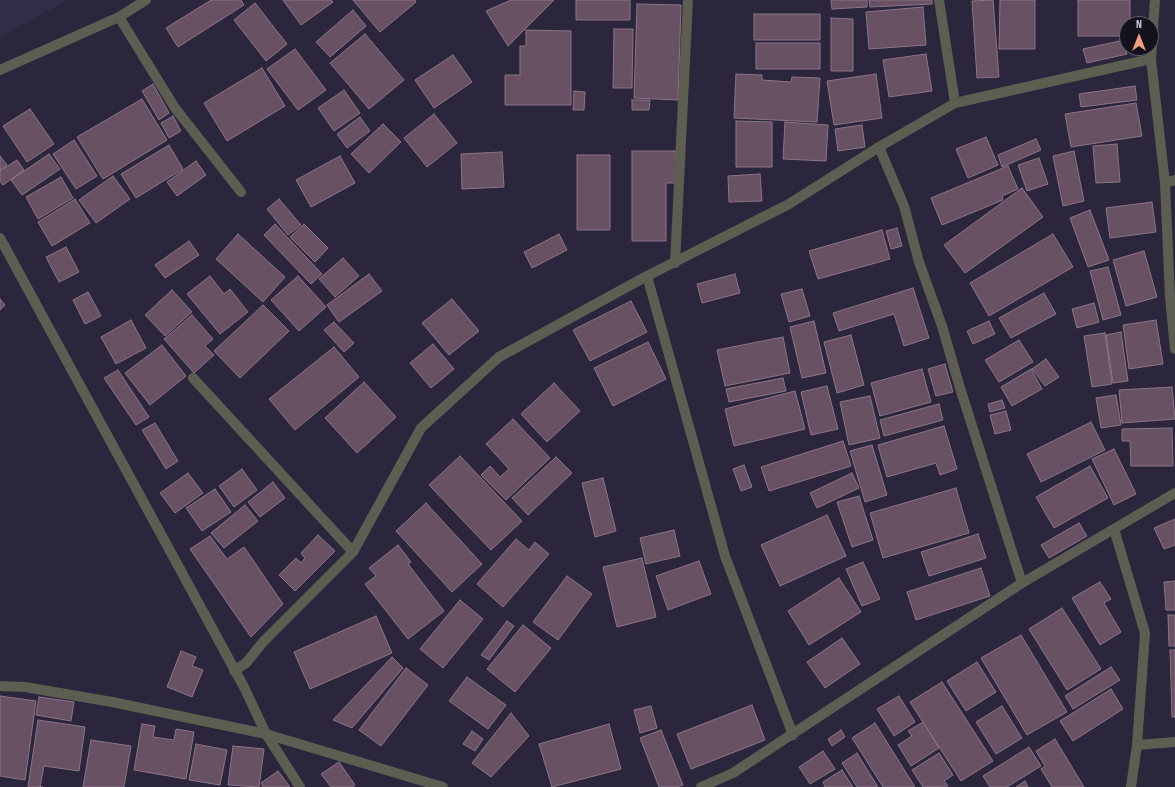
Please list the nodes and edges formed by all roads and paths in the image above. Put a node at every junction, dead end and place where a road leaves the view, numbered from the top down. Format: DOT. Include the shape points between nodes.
graph roads {
  1 [pos="146,0"];
  2 [pos="688,0"];
  3 [pos="939,0"];
  4 [pos="1155,0"];
  5 [pos="119,17"];
  6 [pos="1151,59"];
  7 [pos="0,70"];
  8 [pos="955,103"];
  9 [pos="879,147"];
  10 [pos="1170,181"];
  11 [pos="241,192"];
  12 [pos="0,238"];
  13 [pos="675,263"];
  14 [pos="647,276"];
  15 [pos="1175,349"];
  16 [pos="193,378"];
  17 [pos="1175,493"];
  18 [pos="1114,529"];
  19 [pos="353,552"];
  20 [pos="1022,583"];
  21 [pos="234,671"];
  22 [pos="0,686"];
  23 [pos="266,734"];
  24 [pos="792,735"];
  25 [pos="1175,742"];
  26 [pos="1137,745"];
  27 [pos="300,787"];
  28 [pos="443,787"];
  29 [pos="701,787"];
  30 [pos="1131,787"];
  1 -- 5 [label="street"];
  2 -- 13 [label="street"];
  3 -- 8 [label="street"];
  4 -- 6 [label="street"];
  5 -- 7 [label="street"];
  5 -- 11 [label="street" via="175,108"];
  6 -- 8 [label="street"];
  6 -- 10 [label="street"];
  8 -- 9 [label="street"];
  9 -- 13 [label="street" via="789,204"];
  9 -- 20 [label="street" via="904,206 919,262 942,326"];
  10 -- 15 [label="street" via="1170,298"];
  12 -- 21 [label="street"];
  13 -- 14 [label="street"];
  14 -- 19 [label="street" via="499,357 421,428"];
  14 -- 24 [label="street" via="725,556"];
  16 -- 19 [label="street"];
  17 -- 18 [label="street"];
  18 -- 20 [label="street"];
  18 -- 26 [label="street" via="1144,633"];
  19 -- 21 [label="street" via="263,642 246,663"];
  20 -- 24 [label="street"];
  21 -- 23 [label="street"];
  22 -- 23 [label="street" via="25,687 112,702"];
  23 -- 27 [label="street"];
  23 -- 28 [label="street"];
  24 -- 29 [label="street" via="733,772"];
  25 -- 26 [label="street"];
  26 -- 30 [label="street"];
}
